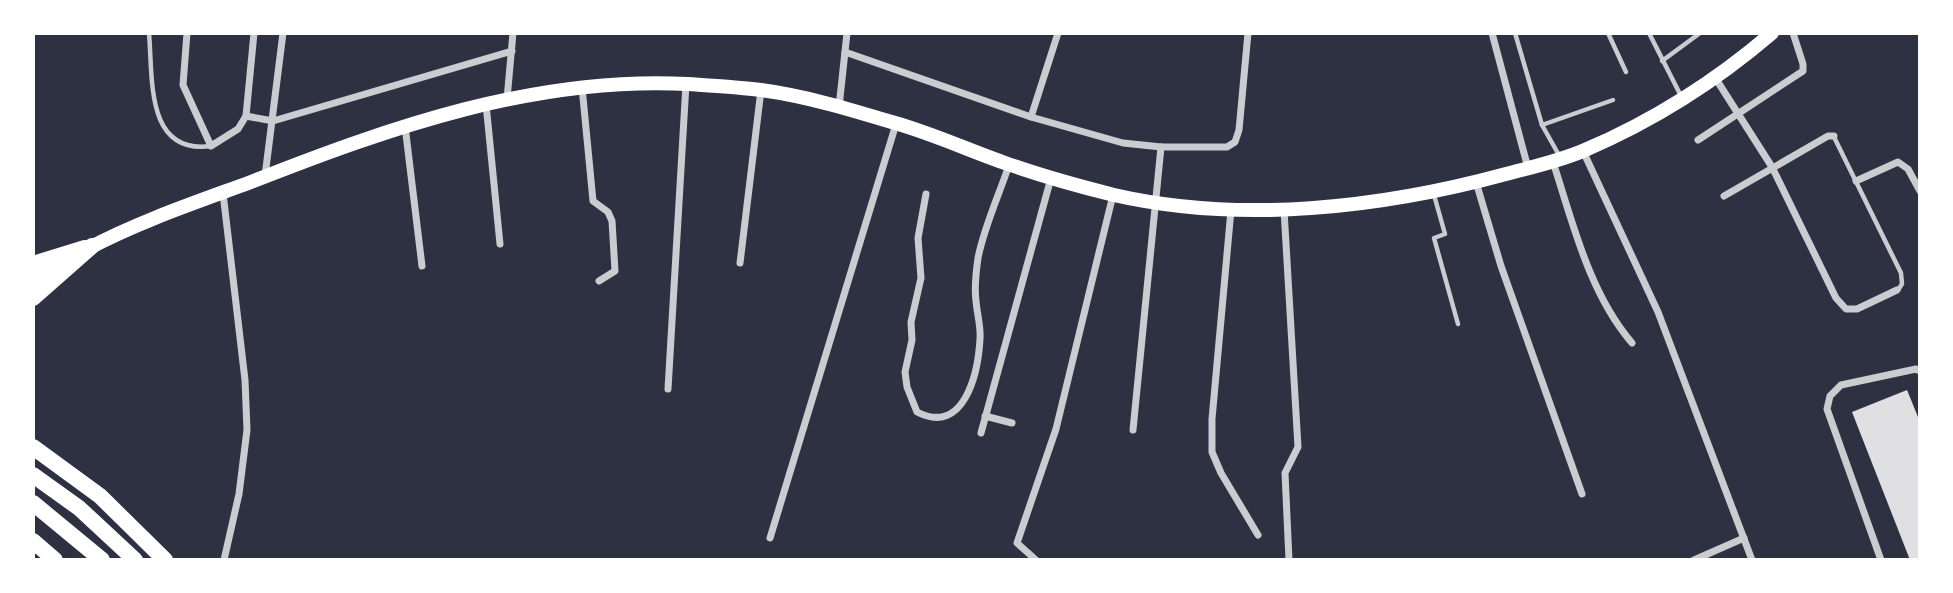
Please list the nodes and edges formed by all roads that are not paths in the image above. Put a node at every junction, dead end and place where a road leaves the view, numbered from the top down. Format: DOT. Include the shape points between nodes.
graph roads {
  1 [pos="149,33"];
  2 [pos="187,33"];
  3 [pos="254,33"];
  4 [pos="283,33"];
  5 [pos="513,33"];
  6 [pos="847,33"];
  7 [pos="1058,33"];
  8 [pos="1248,33"];
  9 [pos="1492,33"];
  10 [pos="1515,33"];
  11 [pos="1608,33"];
  12 [pos="1648,33"];
  13 [pos="1700,33"];
  14 [pos="1772,33"];
  15 [pos="1793,33"];
  16 [pos="845,52"];
  17 [pos="512,54"];
  18 [pos="1662,61"];
  19 [pos="1626,72"];
  20 [pos="1716,79"];
  21 [pos="685,84"];
  22 [pos="582,87"];
  23 [pos="761,90"];
  24 [pos="507,99"];
  25 [pos="1682,99"];
  26 [pos="1614,100"];
  27 [pos="486,104"];
  28 [pos="839,108"];
  29 [pos="1739,115"];
  30 [pos="246,116"];
  31 [pos="1031,117"];
  32 [pos="897,123"];
  33 [pos="273,124"];
  34 [pos="405,125"];
  35 [pos="1542,125"];
  36 [pos="1834,136"];
  37 [pos="1698,140"];
  38 [pos="211,146"];
  39 [pos="1161,147"];
  40 [pos="1583,151"];
  41 [pos="1556,160"];
  42 [pos="1010,164"];
  43 [pos="1772,167"];
  44 [pos="1528,168"];
  45 [pos="265,176"];
  46 [pos="1051,178"];
  47 [pos="1856,181"];
  48 [pos="1476,182"];
  49 [pos="1433,191"];
  50 [pos="1920,191"];
  51 [pos="223,192"];
  52 [pos="926,194"];
  53 [pos="1113,194"];
  54 [pos="1724,196"];
  55 [pos="1154,203"];
  56 [pos="1284,209"];
  57 [pos="1231,210"];
  58 [pos="500,244"];
  59 [pos="92,246"];
  60 [pos="740,262"];
  61 [pos="33,264"];
  62 [pos="422,266"];
  63 [pos="33,280"];
  64 [pos="599,281"];
  65 [pos="33,290"];
  66 [pos="1897,290"];
  67 [pos="33,298"];
  68 [pos="1458,324"];
  69 [pos="1632,343"];
  70 [pos="1920,371"];
  71 [pos="668,389"];
  72 [pos="985,416"];
  73 [pos="1013,423"];
  74 [pos="1133,430"];
  75 [pos="981,433"];
  76 [pos="34,449"];
  77 [pos="33,475"];
  78 [pos="1582,494"];
  79 [pos="33,503"];
  80 [pos="1258,535"];
  81 [pos="769,538"];
  82 [pos="1744,538"];
  83 [pos="33,541"];
  84 [pos="55,560"];
  85 [pos="102,560"];
  86 [pos="135,560"];
  87 [pos="165,560"];
  88 [pos="224,560"];
  89 [pos="1036,560"];
  90 [pos="1289,560"];
  91 [pos="1694,560"];
  92 [pos="1752,560"];
  93 [pos="1881,560"];
  1 -- 38 [label="lane" via="156,114 181,145"];
  2 -- 38 [label="street" via="183,85"];
  3 -- 30 [label="street"];
  4 -- 33 [label="street"];
  5 -- 17 [label="street"];
  6 -- 16 [label="street"];
  7 -- 31 [label="street"];
  8 -- 39 [label="street" via="1240,131 1235,142"];
  9 -- 44 [label="street"];
  10 -- 35 [label="lane"];
  11 -- 19 [label="lane"];
  12 -- 18 [label="lane"];
  13 -- 18 [label="lane"];
  14 -- 20 [label="main road"];
  15 -- 29 [label="street" via="1802,72"];
  16 -- 28 [label="street"];
  16 -- 31 [label="street"];
  17 -- 24 [label="street"];
  17 -- 33 [label="street"];
  18 -- 25 [label="lane"];
  20 -- 25 [label="main road"];
  20 -- 29 [label="street"];
  21 -- 22 [label="main road"];
  21 -- 23 [label="main road"];
  21 -- 71 [label="street"];
  22 -- 24 [label="main road"];
  22 -- 64 [label="street" via="593,201 612,221 615,271"];
  23 -- 28 [label="main road"];
  23 -- 60 [label="street"];
  24 -- 27 [label="main road"];
  25 -- 40 [label="main road"];
  26 -- 35 [label="lane"];
  27 -- 34 [label="main road"];
  27 -- 58 [label="street"];
  28 -- 32 [label="main road"];
  29 -- 37 [label="street"];
  29 -- 43 [label="street"];
  30 -- 33 [label="street"];
  30 -- 38 [label="street" via="238,129"];
  31 -- 39 [label="street" via="1123,143"];
  32 -- 42 [label="main road"];
  32 -- 81 [label="street"];
  33 -- 45 [label="street"];
  34 -- 45 [label="main road"];
  34 -- 62 [label="street"];
  35 -- 41 [label="lane"];
  36 -- 43 [label="street"];
  36 -- 47 [label="lane"];
  39 -- 55 [label="street"];
  40 -- 41 [label="main road"];
  40 -- 82 [label="street" via="1658,312"];
  41 -- 44 [label="main road"];
  41 -- 69 [label="street" via="1583,254 1606,305"];
  42 -- 46 [label="main road"];
  42 -- 52 [label="street" via="979,254 975,299 981,336 972,378 958,410 937,418 917,412 905,372 921,278 918,238"];
  43 -- 54 [label="street"];
  43 -- 66 [label="street" via="1836,298 1846,309 1857,309"];
  44 -- 48 [label="main road"];
  45 -- 51 [label="main road"];
  46 -- 53 [label="main road"];
  46 -- 72 [label="street"];
  47 -- 50 [label="street" via="1898,162 1908,169"];
  47 -- 66 [label="lane" via="1901,273"];
  48 -- 49 [label="main road"];
  48 -- 78 [label="street"];
  49 -- 56 [label="main road"];
  49 -- 68 [label="lane" via="1445,234 1434,238"];
  51 -- 59 [label="main road"];
  51 -- 88 [label="street" via="247,430"];
  53 -- 55 [label="main road"];
  53 -- 89 [label="street" via="1056,429 1017,543"];
  55 -- 57 [label="main road"];
  55 -- 74 [label="street"];
  56 -- 57 [label="main road"];
  56 -- 90 [label="street" via="1298,447 1285,472"];
  57 -- 80 [label="street" via="1212,452"];
  59 -- 61 [label="highway"];
  59 -- 63 [label="main road"];
  59 -- 65 [label="main road"];
  59 -- 67 [label="highway"];
  70 -- 93 [label="street" via="1841,386 1830,396 1828,409"];
  72 -- 73 [label="street"];
  72 -- 75 [label="street"];
  76 -- 87 [label="highway" via="100,496"];
  77 -- 86 [label="highway" via="79,508"];
  79 -- 85 [label="highway"];
  82 -- 91 [label="street"];
  82 -- 92 [label="street"];
  83 -- 84 [label="highway"];
}
